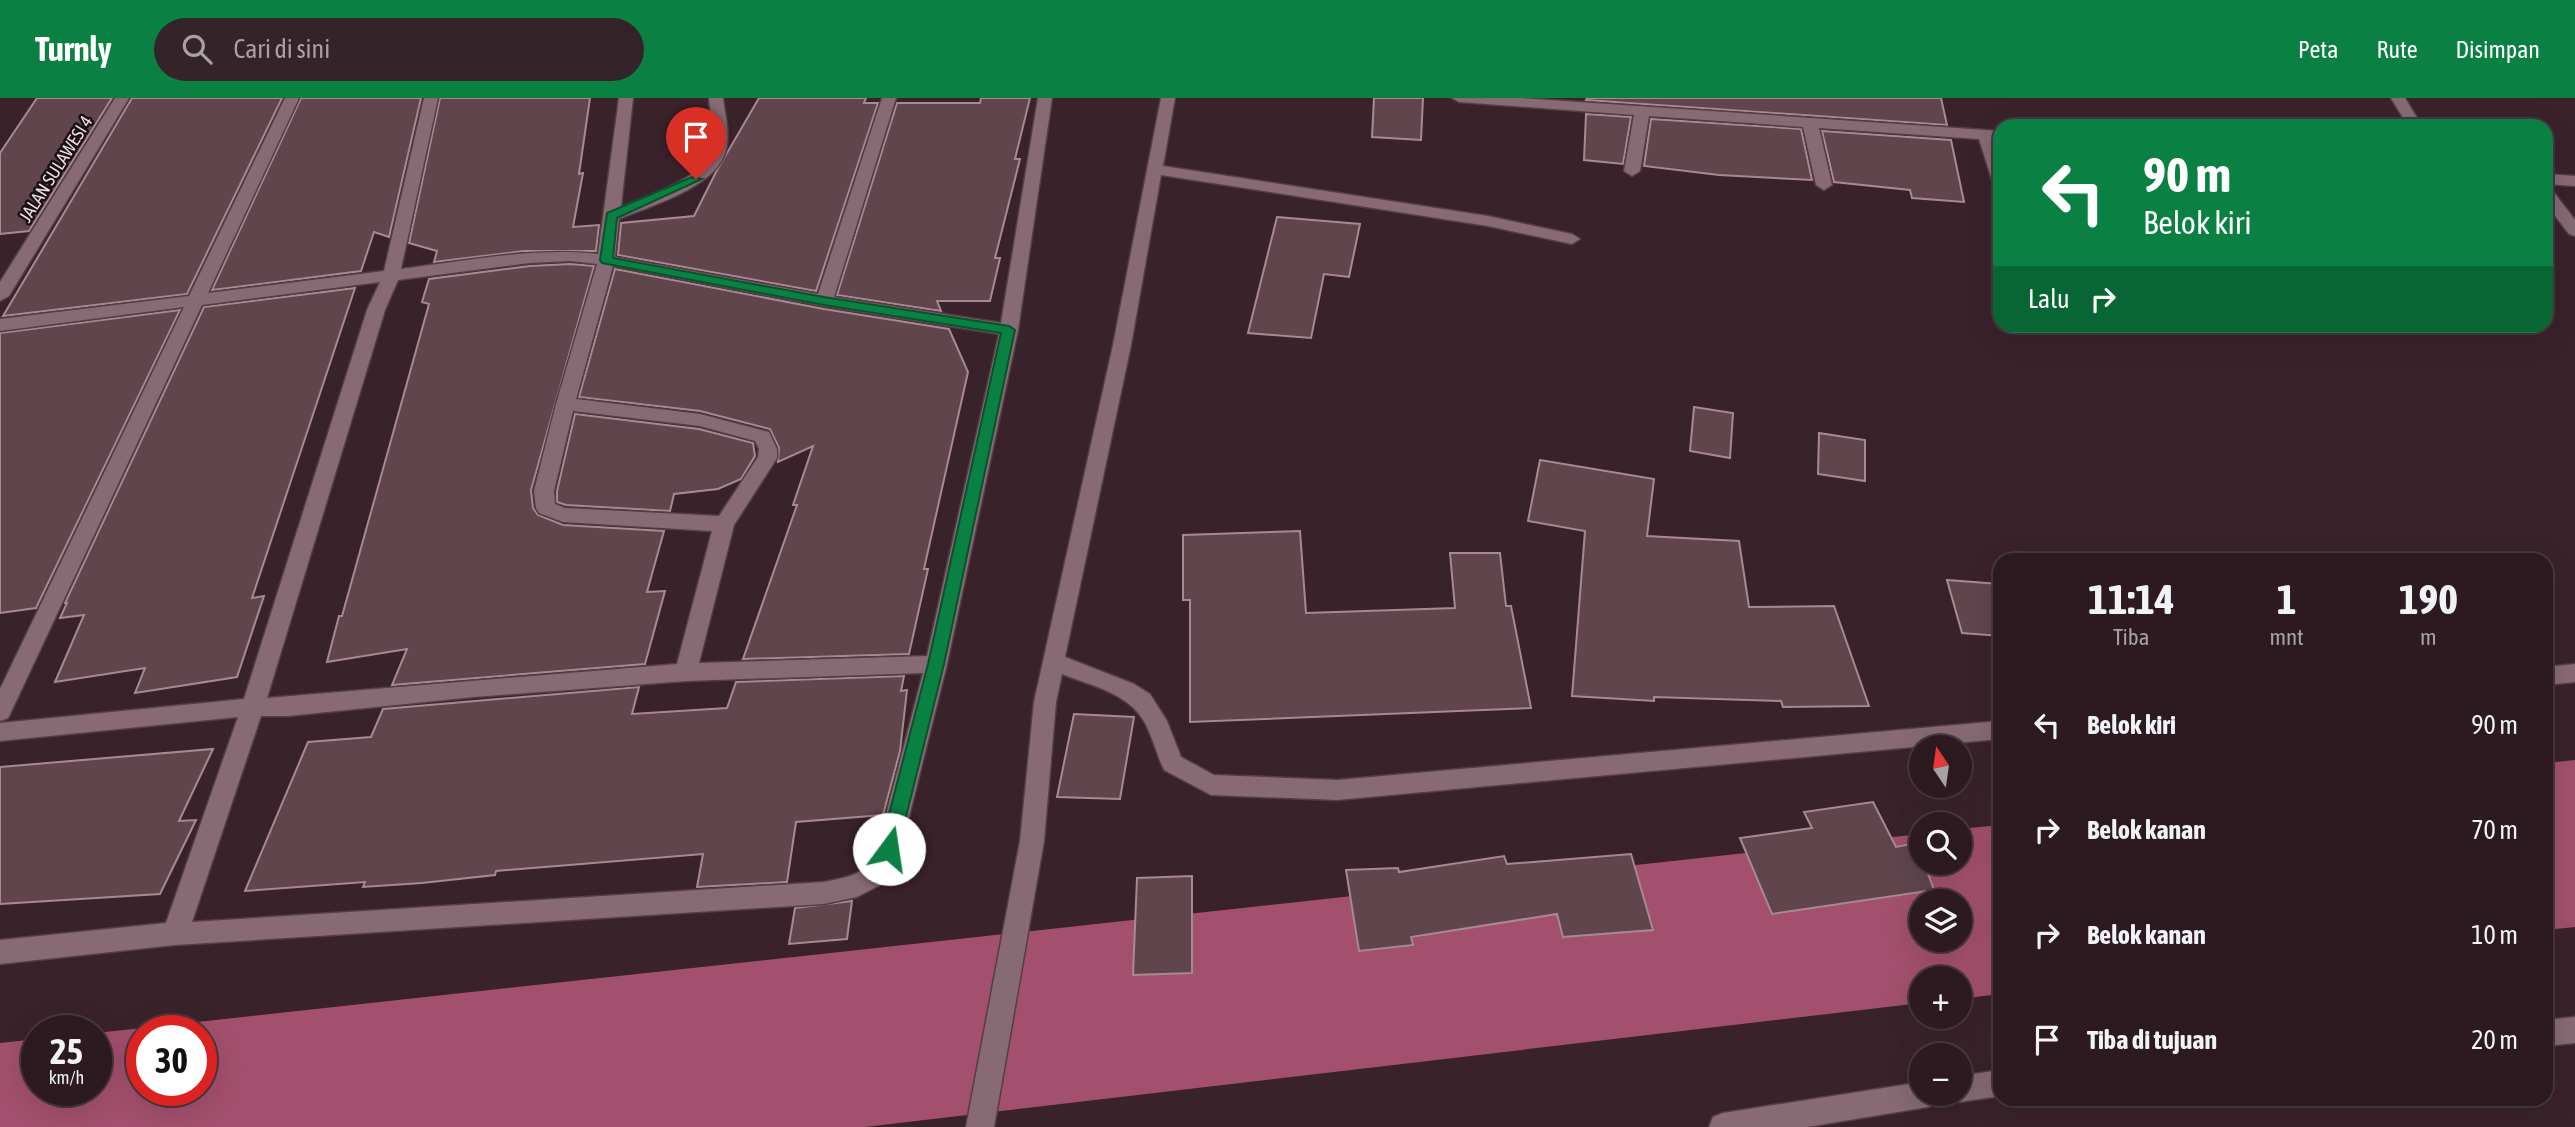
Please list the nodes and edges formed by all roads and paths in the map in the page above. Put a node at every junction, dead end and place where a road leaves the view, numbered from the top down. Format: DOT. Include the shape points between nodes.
graph roads {
  1 [pos="122,98"];
  2 [pos="292,98"];
  3 [pos="431,98"];
  4 [pos="626,98"];
  5 [pos="716,98"];
  6 [pos="889,98"];
  7 [pos="1045,98"];
  8 [pos="1168,98"];
  9 [pos="1460,98"];
  10 [pos="2398,98"];
  11 [pos="1642,111"];
  12 [pos="2411,119"];
  13 [pos="1810,123"];
  14 [pos="1993,136"];
  15 [pos="1155,169"];
  16 [pos="1632,170"];
  17 [pos="2553,179"];
  18 [pos="2575,181"];
  19 [pos="1825,185"];
  20 [pos="2553,202"];
  21 [pos="612,216"];
  22 [pos="2575,231"];
  23 [pos="1572,239"];
  24 [pos="606,260"];
  25 [pos="391,276"];
  26 [pos="0,296"];
  27 [pos="198,300"];
  28 [pos="824,301"];
  29 [pos="0,325"];
  30 [pos="1009,330"];
  31 [pos="565,404"];
  32 [pos="724,524"];
  33 [pos="1054,662"];
  34 [pos="936,664"];
  35 [pos="686,672"];
  36 [pos="2575,673"];
  37 [pos="2553,675"];
  38 [pos="253,707"];
  39 [pos="0,712"];
  40 [pos="1993,731"];
  41 [pos="0,732"];
  42 [pos="175,933"];
  43 [pos="0,952"];
  44 [pos="2575,1030"];
  45 [pos="2553,1032"];
  46 [pos="1993,1084"];
  47 [pos="1972,1087"];
  48 [pos="1909,1097"];
  49 [pos="980,1127"];
  50 [pos="1723,1127"];
  1 -- 26 [label="street, JALAN SULAWESI 4"];
  2 -- 27 [label="street"];
  3 -- 25 [label="street"];
  4 -- 21 [label="street"];
  5 -- 21 [label="street" via="718,153 709,167 696,179"];
  6 -- 28 [label="street"];
  7 -- 30 [label="street"];
  8 -- 15 [label="street"];
  9 -- 11 [label="street"];
  10 -- 12 [label="street"];
  11 -- 13 [label="street"];
  11 -- 16 [label="street"];
  13 -- 14 [label="street"];
  13 -- 19 [label="street"];
  15 -- 23 [label="street" via="1488,221"];
  15 -- 33 [label="street"];
  17 -- 18 [label="street"];
  20 -- 22 [label="street"];
  21 -- 24 [label="street"];
  24 -- 25 [label="street" via="530,258"];
  24 -- 28 [label="street"];
  24 -- 31 [label="street"];
  25 -- 27 [label="street"];
  25 -- 38 [label="street" via="376,310"];
  27 -- 29 [label="street"];
  27 -- 39 [label="street"];
  28 -- 30 [label="street"];
  30 -- 34 [label="street"];
  31 -- 32 [label="street" via="544,491 546,508 563,514"];
  31 -- 32 [label="street" via="700,419 762,437 767,458"];
  32 -- 35 [label="street"];
  33 -- 40 [label="street" via="1142,700 1156,721 1172,763 1211,785 1337,790"];
  33 -- 49 [label="street" via="1045,702 1032,841"];
  34 -- 35 [label="street"];
  34 -- 42 [label="street" via="889,849 877,874 857,886 824,893"];
  35 -- 38 [label="street"];
  36 -- 37 [label="street"];
  38 -- 41 [label="street"];
  38 -- 42 [label="street"];
  42 -- 43 [label="street"];
  44 -- 45 [label="street"];
  46 -- 47 [label="street"];
  48 -- 50 [label="street"];
}
